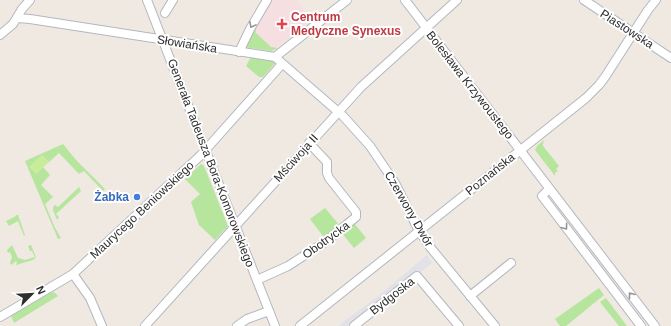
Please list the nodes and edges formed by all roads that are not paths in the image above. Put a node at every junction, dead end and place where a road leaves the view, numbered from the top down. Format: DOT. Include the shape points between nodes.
graph roads {
  1 [pos="30,0"];
  2 [pos="147,0"];
  3 [pos="173,0"];
  4 [pos="267,0"];
  5 [pos="347,0"];
  6 [pos="404,0"];
  7 [pos="457,0"];
  8 [pos="584,0"];
  9 [pos="656,0"];
  10 [pos="164,13"];
  11 [pos="17,18"];
  12 [pos="426,28"];
  13 [pos="633,33"];
  14 [pos="0,35"];
  15 [pos="163,40"];
  16 [pos="239,52"];
  17 [pos="275,57"];
  18 [pos="671,58"];
  19 [pos="282,64"];
  20 [pos="338,112"];
  21 [pos="310,143"];
  22 [pos="205,150"];
  23 [pos="520,150"];
  24 [pos="549,189"];
  25 [pos="235,227"];
  26 [pos="419,231"];
  27 [pos="511,262"];
  28 [pos="73,274"];
  29 [pos="257,280"];
  30 [pos="470,296"];
  31 [pos="269,311"];
  32 [pos="0,317"];
  33 [pos="102,326"];
  34 [pos="145,326"];
  35 [pos="237,326"];
  36 [pos="275,326"];
  37 [pos="300,326"];
  38 [pos="354,326"];
  39 [pos="458,326"];
  40 [pos="495,326"];
  41 [pos="641,326"];
  42 [pos="655,326"];
  1 -- 11 [label="street"];
  2 -- 15 [label="street, Generała Tadeusza Bora-Komorowskiego"];
  3 -- 10 [label="street"];
  4 -- 16 [label="street, one-way"];
  5 -- 17 [label="street"];
  6 -- 12 [label="street, Bolesława Krzywoustego"];
  7 -- 12 [label="street, Mściwoja II"];
  8 -- 13 [label="street, Piastowska"];
  9 -- 13 [label="street, Poznańska"];
  11 -- 14 [label="street"];
  11 -- 15 [label="street, Słowiańska"];
  12 -- 20 [label="street, Mściwoja II" via="361,87"];
  12 -- 23 [label="street, Bolesława Krzywoustego"];
  13 -- 18 [label="street, Piastowska"];
  13 -- 23 [label="street, Poznańska" via="594,90"];
  15 -- 16 [label="street, Słowiańska"];
  15 -- 22 [label="street, Generała Tadeusza Bora-Komorowskiego"];
  16 -- 17 [label="street, Słowiańska"];
  17 -- 19 [label="street"];
  19 -- 20 [label="street"];
  19 -- 22 [label="street, Maurycego Beniowskiego"];
  20 -- 21 [label="street, Mściwoja II"];
  20 -- 26 [label="street, Czerwony Dwór" via="383,164"];
  21 -- 25 [label="street, Mściwoja II"];
  21 -- 29 [label="street, Obotrycka" via="327,162 326,173 356,212 356,217 299,260"];
  22 -- 25 [label="street, Generała Tadeusza Bora-Komorowskiego"];
  22 -- 28 [label="street, Maurycego Beniowskiego"];
  23 -- 24 [label="street, Bolesława Krzywoustego"];
  23 -- 26 [label="street, Poznańska"];
  24 -- 41 [label="street, one-way" via="542,196"];
  42 -- 24 [label="street, Bolesława Krzywoustego, one-way"];
  25 -- 29 [label="street, Generała Tadeusza Bora-Komorowskiego"];
  25 -- 34 [label="street, Mściwoja II"];
  26 -- 30 [label="street, Czerwony Dwór"];
  26 -- 37 [label="street, Poznańska"];
  27 -- 30 [label="street"];
  28 -- 32 [label="street, Maurycego Beniowskiego"];
  28 -- 33 [label="street" via="90,298"];
  29 -- 31 [label="street, Generała Tadeusza Bora-Komorowskiego"];
  30 -- 40 [label="street, Czerwony Dwór"];
  31 -- 35 [label="street" via="247,319"];
  31 -- 36 [label="street, Generała Tadeusza Bora-Komorowskiego"];
  38 -- 39 [label="street, Bydgoska" via="417,276"];
}
